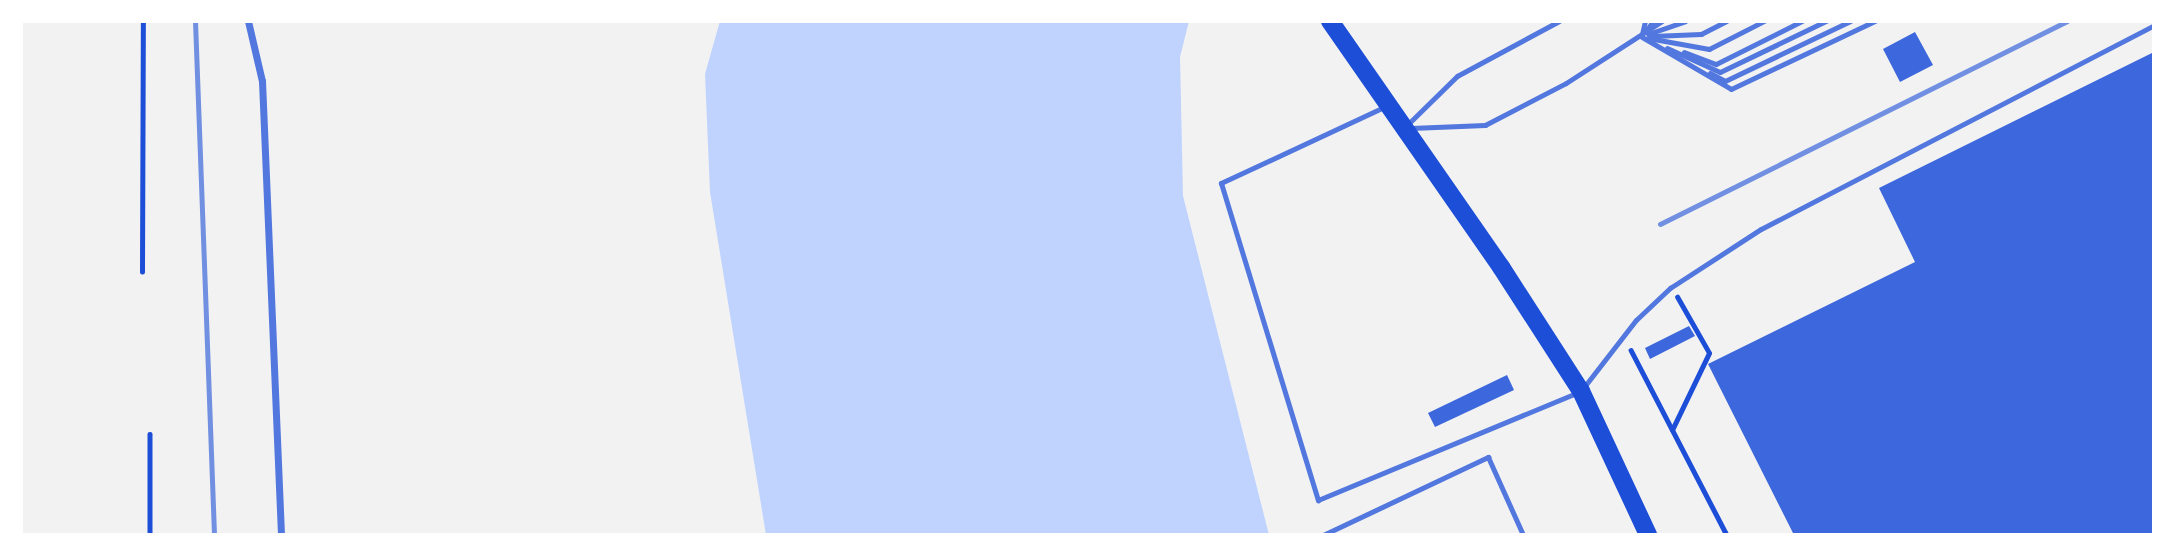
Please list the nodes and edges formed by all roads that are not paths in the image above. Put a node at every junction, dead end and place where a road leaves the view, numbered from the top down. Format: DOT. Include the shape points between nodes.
graph roads {
  1 [pos="247,21"];
  2 [pos="1330,21"];
  3 [pos="1559,21"];
  4 [pos="1646,21"];
  5 [pos="1662,21"];
  6 [pos="1685,21"];
  7 [pos="1727,21"];
  8 [pos="1765,21"];
  9 [pos="1802,21"];
  10 [pos="1826,21"];
  11 [pos="1850,21"];
  12 [pos="1875,21"];
  13 [pos="2154,25"];
  14 [pos="1642,37"];
  15 [pos="1388,105"];
  16 [pos="1404,128"];
  17 [pos="1581,391"];
  18 [pos="281,535"];
  19 [pos="1323,535"];
  20 [pos="1524,535"];
  21 [pos="1648,535"];
  1 -- 18 [label="street" via="262,81"];
  2 -- 15 [label="main road"];
  3 -- 16 [label="lane" via="1457,76"];
  4 -- 14 [label="lane"];
  5 -- 14 [label="lane"];
  6 -- 14 [label="lane"];
  7 -- 14 [label="lane" via="1701,34"];
  8 -- 14 [label="lane" via="1709,49"];
  9 -- 14 [label="lane" via="1716,64"];
  10 -- 14 [label="lane" via="1720,72"];
  11 -- 14 [label="lane" via="1724,81"];
  12 -- 14 [label="lane" via="1731,89"];
  13 -- 17 [label="lane" via="1760,229 1671,287 1623,336"];
  14 -- 16 [label="lane" via="1485,125"];
  15 -- 16 [label="main road"];
  15 -- 17 [label="lane" via="1220,183 1318,500"];
  16 -- 17 [label="main road"];
  17 -- 21 [label="main road"];
  19 -- 20 [label="lane" via="1488,457"];
}
